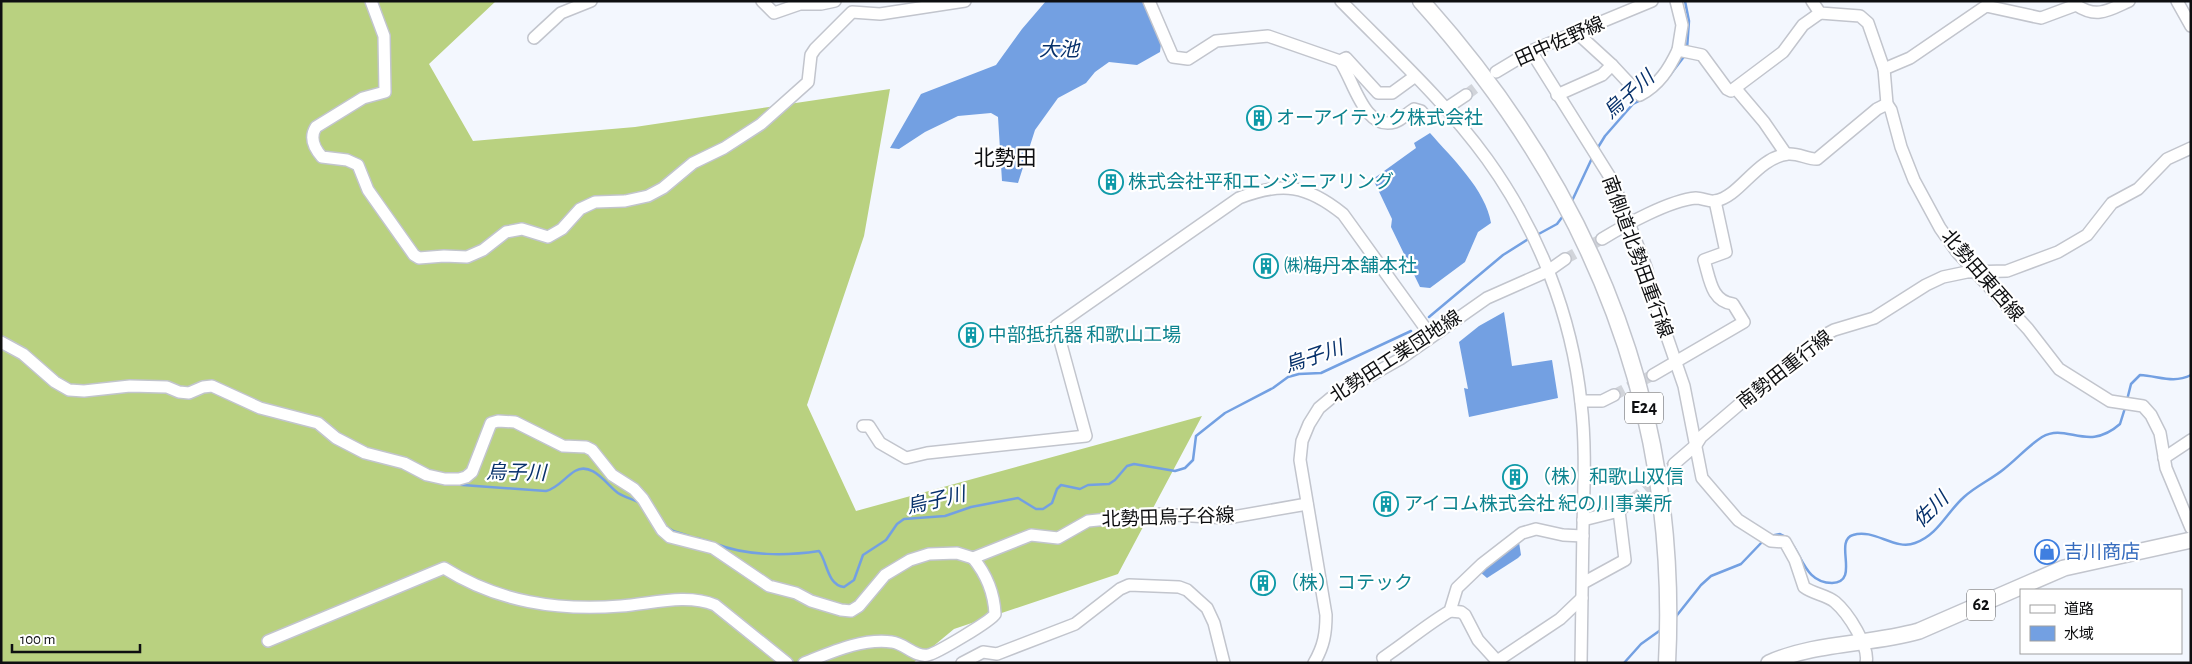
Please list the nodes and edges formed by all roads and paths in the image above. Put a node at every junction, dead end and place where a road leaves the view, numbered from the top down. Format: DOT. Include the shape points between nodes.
graph roads {
  1 [pos="371,1"];
  2 [pos="591,1"];
  3 [pos="762,1"];
  4 [pos="835,1"];
  5 [pos="964,1"];
  6 [pos="1149,1"];
  7 [pos="1341,1"];
  8 [pos="1421,1"];
  9 [pos="1652,1"];
  10 [pos="1676,1"];
  11 [pos="1812,1"];
  12 [pos="2129,1"];
  13 [pos="2177,1"];
  14 [pos="1820,13"];
  15 [pos="2191,26"];
  16 [pos="1578,33"];
  17 [pos="534,38"];
  18 [pos="1530,51"];
  19 [pos="1684,52"];
  20 [pos="1340,61"];
  21 [pos="1612,65"];
  22 [pos="1884,69"];
  23 [pos="1496,72"];
  24 [pos="1414,77"];
  25 [pos="1736,89"];
  26 [pos="1466,95"];
  27 [pos="1557,95"];
  28 [pos="1887,104"];
  29 [pos="1445,109"];
  30 [pos="1428,118"];
  31 [pos="2191,148"];
  32 [pos="1786,154"];
  33 [pos="1715,201"];
  34 [pos="1628,224"];
  35 [pos="1602,239"];
  36 [pos="1566,259"];
  37 [pos="1548,271"];
  38 [pos="1977,272"];
  39 [pos="1431,336"];
  40 [pos="1,342"];
  41 [pos="1676,363"];
  42 [pos="1653,375"];
  43 [pos="1614,396"];
  44 [pos="1581,401"];
  45 [pos="863,426"];
  46 [pos="2191,440"];
  47 [pos="1696,445"];
  48 [pos="2164,458"];
  49 [pos="1674,464"];
  50 [pos="1632,500"];
  51 [pos="1307,504"];
  52 [pos="1619,511"];
  53 [pos="1583,520"];
  54 [pos="2191,528"];
  55 [pos="1583,536"];
  56 [pos="2191,540"];
  57 [pos="973,558"];
  58 [pos="1583,583"];
  59 [pos="1582,598"];
  60 [pos="1450,611"];
  61 [pos="268,641"];
  62 [pos="1863,642"];
  63 [pos="787,663"];
  64 [pos="804,663"];
  65 [pos="962,663"];
  66 [pos="1224,663"];
  67 [pos="1314,663"];
  68 [pos="1385,663"];
  69 [pos="1581,663"];
  70 [pos="1667,663"];
  71 [pos="1769,663"];
  72 [pos="1866,663"];
  1 -- 5 [label="street" via="384,36 386,92 363,98 316,127 312,142 322,157 358,165 368,190 419,258 467,257 514,230 522,229 548,237 562,229 580,210 595,202 648,196 693,164 761,124 782,107 808,82 811,54 852,12 880,14"];
  2 -- 17 [label="street" via="561,13"];
  3 -- 4 [label="street" via="774,13 800,4"];
  6 -- 20 [label="street" via="1173,57 1178,60 1188,59 1216,41 1268,36"];
  7 -- 24 [label="street"];
  8 -- 70 [label="highway, E24" via="1498,94 1556,185 1577,224 1616,315 1644,405 1660,489 1668,602"];
  9 -- 16 [label="street, 田中佐野線"];
  10 -- 19 [label="street"];
  11 -- 14 [label="street"];
  12 -- 22 [label="street" via="2097,13 2087,12 2076,5 2041,18 1986,6 1910,58"];
  13 -- 15 [label="street"];
  14 -- 22 [label="street, 北勢田東西線" via="1860,16 1868,23"];
  14 -- 25 [label="street" via="1803,25 1783,52"];
  16 -- 18 [label="street, 田中佐野線"];
  16 -- 21 [label="street"];
  18 -- 23 [label="street, 田中佐野線"];
  18 -- 27 [label="street, 南側道北勢田重行線"];
  19 -- 21 [label="street" via="1668,72 1640,95"];
  19 -- 25 [label="street" via="1702,55 1727,89"];
  20 -- 24 [label="street" via="1346,58 1378,93 1392,93"];
  20 -- 30 [label="street" via="1363,108 1374,118 1385,124 1394,122 1414,109"];
  21 -- 27 [label="street" via="1602,75"];
  22 -- 28 [label="street, 北勢田東西線"];
  24 -- 29 [label="street"];
  25 -- 32 [label="street"];
  26 -- 29 [label="street"];
  27 -- 34 [label="street, 南側道北勢田重行線" via="1614,182"];
  28 -- 32 [label="street" via="1817,160"];
  28 -- 38 [label="street, 北勢田東西線" via="1914,180 1957,252"];
  29 -- 37 [label="street" via="1486,158 1517,204"];
  31 -- 38 [label="street, 南勢田重行線" via="2167,159 2138,189 2112,203 2094,228 2078,242 2020,267"];
  32 -- 33 [label="street" via="1753,171 1731,193"];
  33 -- 34 [label="street" via="1697,198 1685,201"];
  33 -- 41 [label="street" via="1726,252 1704,260 1714,295 1723,303 1733,304 1744,322"];
  34 -- 35 [label="street"];
  34 -- 41 [label="street, 南側道北勢田重行線" via="1646,267"];
  36 -- 37 [label="street, 北勢田工業団地線"];
  37 -- 39 [label="street, 北勢田工業団地線" via="1488,298"];
  37 -- 44 [label="street" via="1569,334"];
  38 -- 47 [label="street, 南勢田重行線" via="1935,280 1874,318 1822,337 1788,369 1762,385 1701,437"];
  38 -- 48 [label="street, 北勢田東西線" via="2059,369 2110,401 2143,406 2160,433"];
  39 -- 45 [label="street" via="1343,214 1308,191 1285,186 1262,189 1238,198 1056,326 1086,436 906,458 880,443 868,426"];
  39 -- 51 [label="street, 北勢田工業団地線" via="1320,408 1302,441 1300,460"];
  40 -- 57 [label="street" via="23,354 54,382 69,390 130,386 167,387 189,393 212,386 260,408 318,423 336,438 365,453 446,479 466,478 472,472 492,423 498,420 515,422 563,446 592,450 612,476 634,489 670,537 712,548 769,586 841,610 851,611 859,606 885,575 910,560 947,552"];
  41 -- 42 [label="street, 南側道北勢田重行線"];
  41 -- 47 [label="street, 南側道北勢田重行線"];
  43 -- 44 [label="street" via="1602,401"];
  44 -- 53 [label="street" via="1585,451"];
  46 -- 48 [label="street"];
  47 -- 49 [label="street, 南勢田重行線"];
  47 -- 62 [label="street, 南側道北勢田重行線" via="1702,478 1738,520 1771,541 1785,542 1804,587 1835,602"];
  48 -- 54 [label="street, 北勢田東西線"];
  50 -- 52 [label="street"];
  51 -- 57 [label="street, 北勢田烏子谷線" via="1227,518 1157,514 1088,521 1058,538 1031,535"];
  51 -- 67 [label="street, 北勢田工業団地線" via="1326,615 1324,640"];
  52 -- 53 [label="street"];
  52 -- 58 [label="street" via="1625,560"];
  53 -- 55 [label="street"];
  55 -- 58 [label="street"];
  55 -- 60 [label="street" via="1536,529 1522,533 1457,588"];
  56 -- 62 [label="main road, 62" via="2064,568 1919,631"];
  57 -- 64 [label="street" via="994,595 996,614 984,624 928,655 899,643 878,641 854,644"];
  58 -- 59 [label="street"];
  59 -- 60 [label="street" via="1560,619 1497,661 1478,640 1465,615"];
  59 -- 69 [label="street"];
  60 -- 68 [label="street" via="1421,628 1413,638 1384,658"];
  61 -- 63 [label="street" via="444,568 481,587 525,602 618,606 702,599 715,605"];
  62 -- 71 [label="main road, 62" via="1793,654"];
  62 -- 72 [label="street" via="1868,656"];
  65 -- 66 [label="street" via="983,652 996,654 1074,624 1129,585 1179,587 1197,598 1207,608 1214,623"];
}
